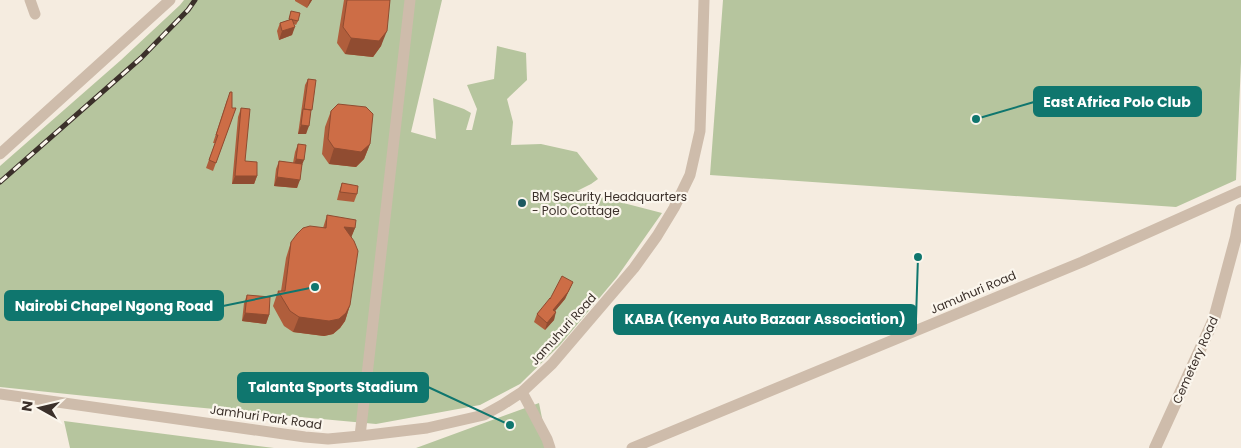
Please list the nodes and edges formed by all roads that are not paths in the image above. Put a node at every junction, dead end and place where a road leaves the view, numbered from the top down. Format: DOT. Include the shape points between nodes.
graph roads {
  1 [pos="30,0"];
  2 [pos="170,0"];
  3 [pos="410,0"];
  4 [pos="704,0"];
  5 [pos="35,14"];
  6 [pos="0,154"];
  7 [pos="1241,191"];
  8 [pos="1241,210"];
  9 [pos="522,392"];
  10 [pos="0,394"];
  11 [pos="360,436"];
  12 [pos="550,448"];
  13 [pos="632,448"];
  14 [pos="1155,448"];
  1 -- 5 [label="street"];
  2 -- 6 [label="street"];
  3 -- 11 [label="street"];
  4 -- 9 [label="street, Jamuhuri Road" via="700,131 690,175 674,208 634,268 552,364"];
  7 -- 13 [label="street, Jamuhuri Road" via="1082,262"];
  8 -- 14 [label="street, Cemetery Road" via="1214,319"];
  9 -- 11 [label="street, Jamhuri Park Road" via="484,415 427,428"];
  9 -- 12 [label="street"];
  10 -- 11 [label="street, Jamhuri Park Road" via="305,437"];
}
